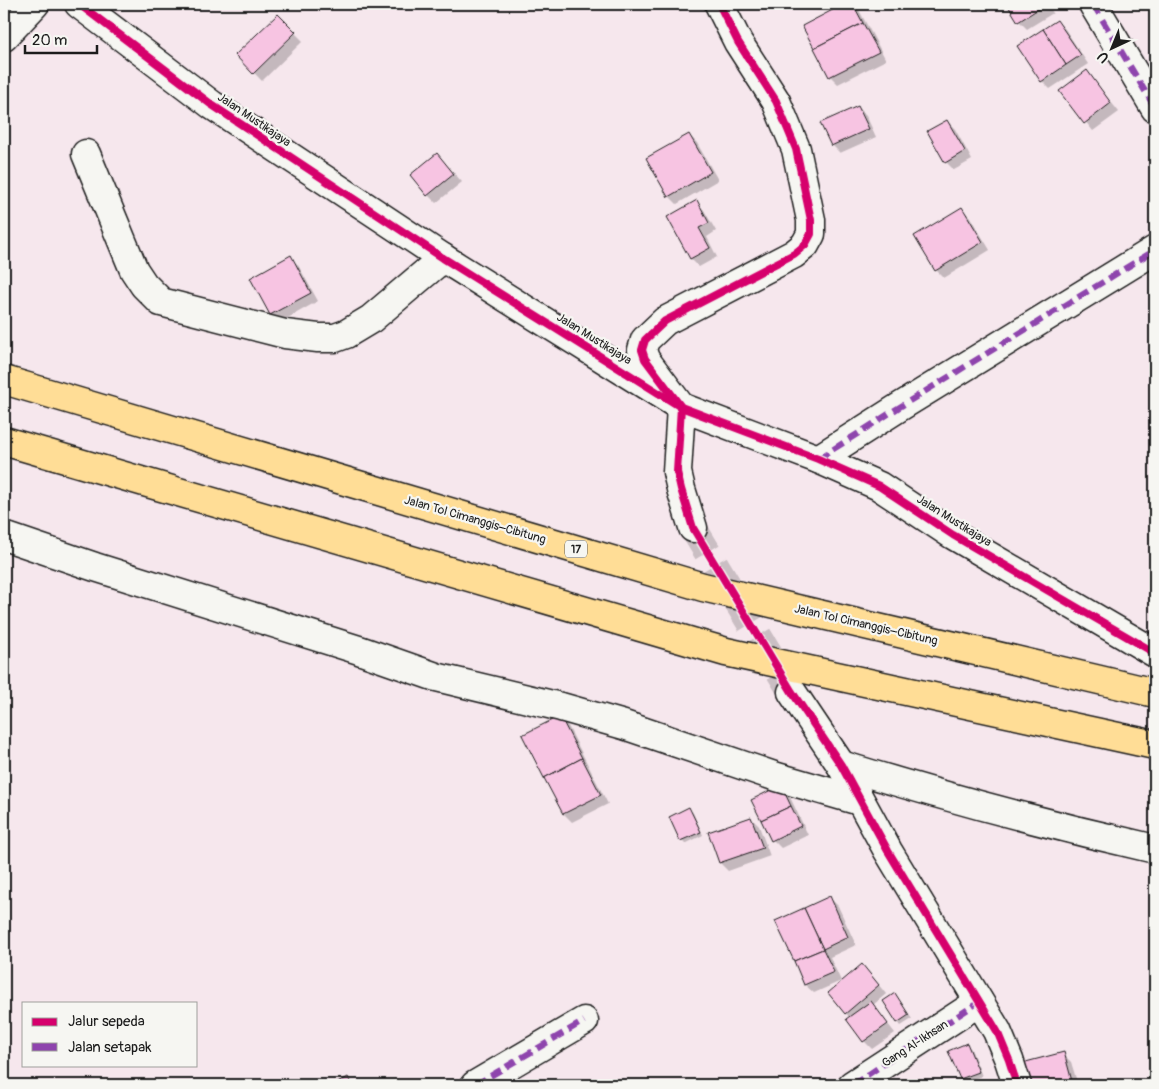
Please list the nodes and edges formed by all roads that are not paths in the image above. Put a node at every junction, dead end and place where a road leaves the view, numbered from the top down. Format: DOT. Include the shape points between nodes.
graph roads {
  1 [pos="35,4"];
  2 [pos="78,4"];
  3 [pos="719,4"];
  4 [pos="1092,4"];
  5 [pos="4,37"];
  6 [pos="1155,108"];
  7 [pos="86,154"];
  8 [pos="1155,250"];
  9 [pos="443,258"];
  10 [pos="4,380"];
  11 [pos="681,407"];
  12 [pos="4,441"];
  13 [pos="818,459"];
  14 [pos="693,528"];
  15 [pos="4,536"];
  16 [pos="1155,653"];
  17 [pos="792,692"];
  18 [pos="1155,693"];
  19 [pos="1155,745"];
  20 [pos="841,765"];
  21 [pos="860,801"];
  22 [pos="1155,849"];
  23 [pos="978,1002"];
  24 [pos="584,1021"];
  25 [pos="475,1085"];
  26 [pos="852,1085"];
  27 [pos="1017,1085"];
  1 -- 5 [label="street"];
  2 -- 9 [label="street, Jalan Mustikajaya" via="212,105"];
  3 -- 11 [label="street" via="788,127 796,149 811,234 805,245 794,254 666,320 645,340 642,350 645,359"];
  4 -- 6 [label="street"];
  7 -- 9 [label="street" via="134,270 161,302 285,334 335,338 371,319"];
  8 -- 13 [label="street"];
  9 -- 11 [label="street, Jalan Mustikajaya"];
  10 -- 18 [label="highway, Jalan Tol Cimanggis–Cibitung / 17" via="702,587"];
  11 -- 13 [label="street, Jalan Mustikajaya"];
  11 -- 14 [label="street" via="677,472"];
  12 -- 19 [label="highway" via="726,652"];
  13 -- 16 [label="street, Jalan Mustikajaya" via="879,486 953,535"];
  15 -- 21 [label="street" via="436,677 624,725 777,777"];
  17 -- 20 [label="street"];
  20 -- 21 [label="street"];
  20 -- 22 [label="street" via="1032,820"];
  21 -- 23 [label="street"];
  23 -- 26 [label="street, Gang Al-Ikhsan"];
  23 -- 27 [label="street" via="997,1031"];
  24 -- 25 [label="street"];
}
